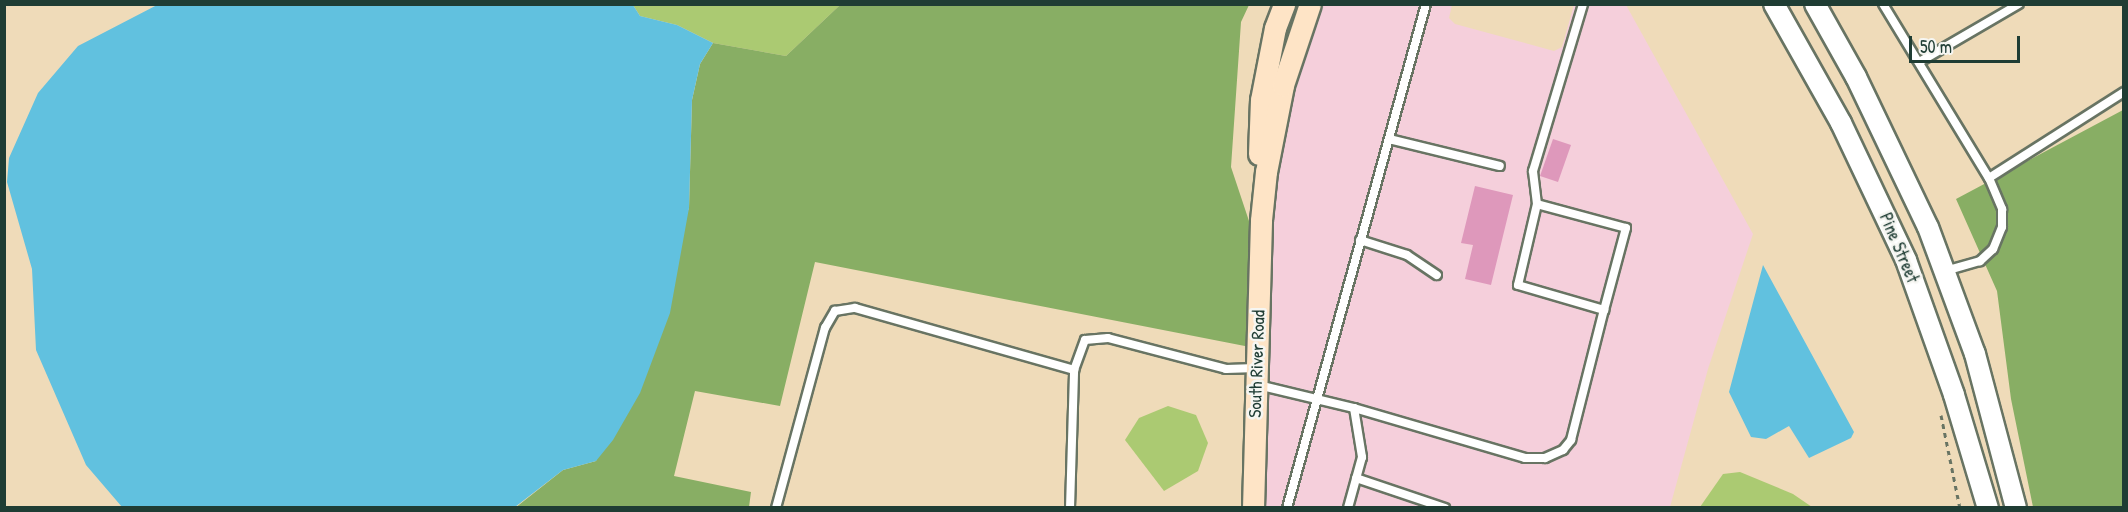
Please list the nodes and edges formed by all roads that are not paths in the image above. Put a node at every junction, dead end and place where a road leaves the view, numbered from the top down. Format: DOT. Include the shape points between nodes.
graph roads {
  1 [pos="1284,4"];
  2 [pos="1310,4"];
  3 [pos="1426,4"];
  4 [pos="1583,4"];
  5 [pos="1774,4"];
  6 [pos="1815,4"];
  7 [pos="1883,4"];
  8 [pos="2019,4"];
  9 [pos="1921,61"];
  10 [pos="2124,92"];
  11 [pos="1389,139"];
  12 [pos="1500,166"];
  13 [pos="1989,178"];
  14 [pos="1537,204"];
  15 [pos="1261,220"];
  16 [pos="1360,240"];
  17 [pos="1945,272"];
  18 [pos="1437,275"];
  19 [pos="1915,284"];
  20 [pos="1604,310"];
  21 [pos="1074,370"];
  22 [pos="1257,376"];
  23 [pos="1317,399"];
  24 [pos="1354,408"];
  25 [pos="1356,478"];
  26 [pos="776,507"];
  27 [pos="1070,507"];
  28 [pos="1253,507"];
  29 [pos="1287,507"];
  30 [pos="1348,507"];
  31 [pos="1445,507"];
  32 [pos="1988,507"];
  33 [pos="2016,507"];
  1 -- 15 [label="main road, South River Road" via="1275,28 1261,100"];
  2 -- 15 [label="main road, South River Road" via="1283,85"];
  3 -- 11 [label="lane"];
  4 -- 14 [label="lane" via="1533,171"];
  5 -- 19 [label="street, Pine Street" via="1865,172"];
  6 -- 17 [label="street, Pine Street" via="1904,175"];
  7 -- 9 [label="lane" via="1909,53"];
  8 -- 9 [label="lane"];
  9 -- 13 [label="lane"];
  10 -- 13 [label="lane"];
  11 -- 12 [label="lane"];
  11 -- 16 [label="lane"];
  13 -- 17 [label="lane" via="2002,209 2002,227 1994,249 1980,261"];
  14 -- 20 [label="lane" via="1518,285"];
  14 -- 20 [label="lane" via="1626,228"];
  15 -- 22 [label="main road, South River Road"];
  16 -- 18 [label="lane" via="1407,255"];
  16 -- 23 [label="lane"];
  17 -- 19 [label="street"];
  17 -- 33 [label="street, Pine Street" via="1975,354"];
  19 -- 32 [label="street, Pine Street"];
  20 -- 24 [label="lane" via="1571,440 1563,450 1545,458 1525,458"];
  21 -- 22 [label="lane" via="1080,349 1091,336"];
  21 -- 26 [label="lane" via="855,308 835,311 825,328"];
  21 -- 27 [label="lane"];
  22 -- 23 [label="lane"];
  22 -- 28 [label="main road, South River Road"];
  23 -- 24 [label="lane"];
  23 -- 29 [label="lane"];
  24 -- 25 [label="lane" via="1362,457"];
  25 -- 30 [label="lane"];
  25 -- 31 [label="lane"];
}
